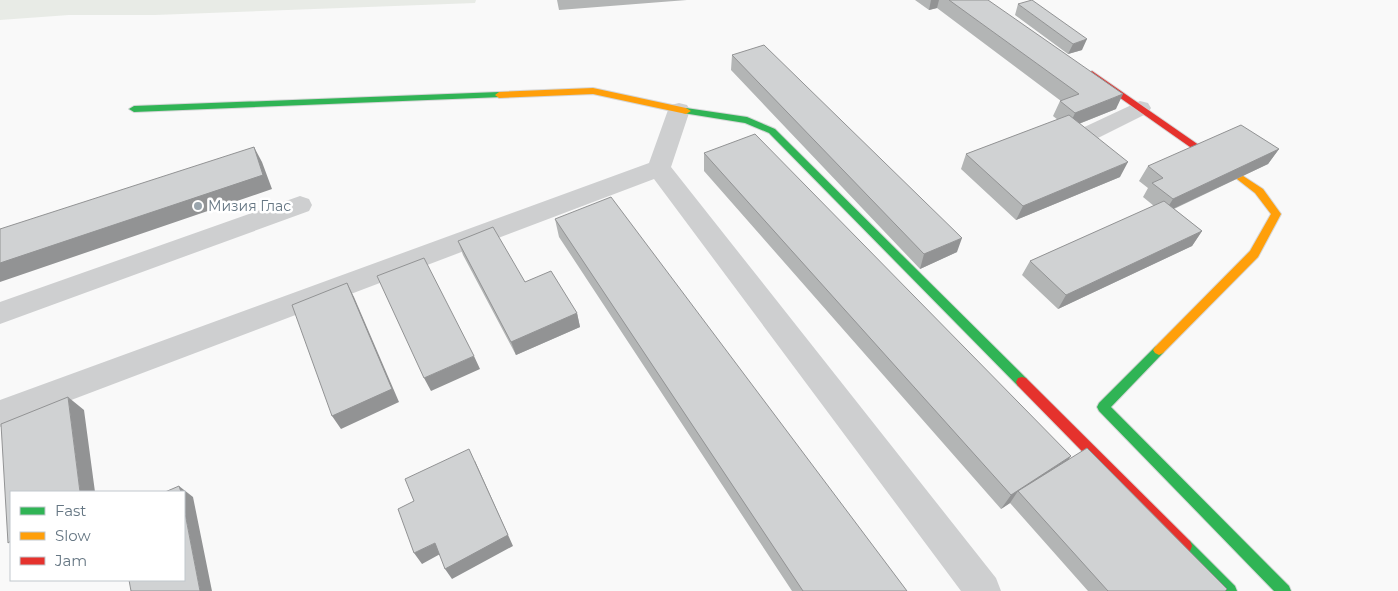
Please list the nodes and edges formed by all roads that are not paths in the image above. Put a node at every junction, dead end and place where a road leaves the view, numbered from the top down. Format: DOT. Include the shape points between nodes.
graph roads {
  1 [pos="1085,70"];
  2 [pos="1140,108"];
  3 [pos="134,109"];
  4 [pos="679,110"];
  5 [pos="1086,135"];
  6 [pos="1203,152"];
  7 [pos="659,168"];
  8 [pos="1240,178"];
  9 [pos="300,205"];
  10 [pos="0,313"];
  11 [pos="0,414"];
  12 [pos="983,591"];
  13 [pos="1230,591"];
  14 [pos="1284,591"];
  1 -- 2 [label="street"];
  2 -- 5 [label="street"];
  2 -- 6 [label="street"];
  3 -- 4 [label="street" via="593,91"];
  4 -- 7 [label="street"];
  4 -- 13 [label="street" via="747,120 772,131"];
  7 -- 11 [label="street"];
  7 -- 12 [label="street"];
  8 -- 14 [label="street" via="1259,190 1276,214 1254,254 1103,408"];
  9 -- 10 [label="street"];
}
